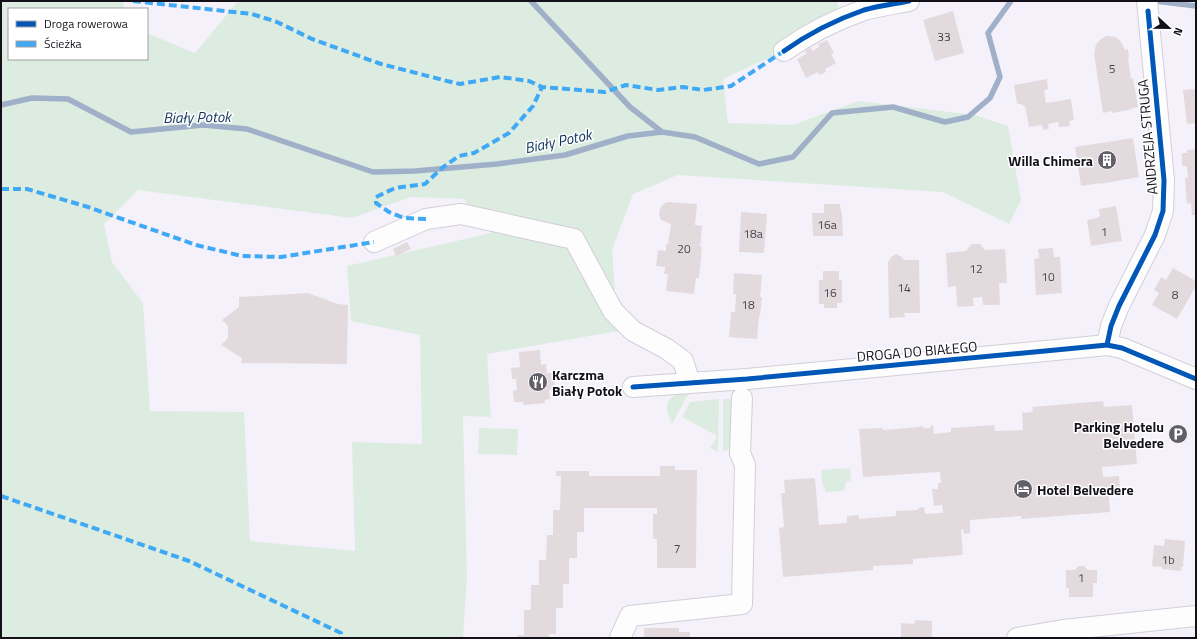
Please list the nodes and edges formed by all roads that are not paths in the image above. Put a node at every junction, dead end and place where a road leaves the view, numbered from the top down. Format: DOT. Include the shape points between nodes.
graph roads {
  1 [pos="909,1"];
  2 [pos="1147,6"];
  3 [pos="784,51"];
  4 [pos="374,242"];
  5 [pos="1107,345"];
  6 [pos="1196,379"];
  7 [pos="690,383"];
  8 [pos="634,387"];
  9 [pos="742,398"];
  10 [pos="1196,616"];
  11 [pos="620,638"];
  12 [pos="1017,638"];
  1 -- 3 [label="street" via="865,10 828,24"];
  2 -- 5 [label="street, ANDRZEJA STRUGA" via="1164,180 1163,211 1155,235 1119,306"];
  4 -- 7 [label="street" via="426,219 461,214 574,239 613,311 633,331 667,349 683,361"];
  5 -- 6 [label="street, DROGA DO BIAŁEGO" via="1122,348"];
  5 -- 7 [label="street, DROGA DO BIAŁEGO"];
  7 -- 8 [label="street, DROGA DO BIAŁEGO"];
  9 -- 11 [label="street" via="740,453 745,465 742,604 630,616"];
  10 -- 12 [label="street" via="1063,630"];
}
